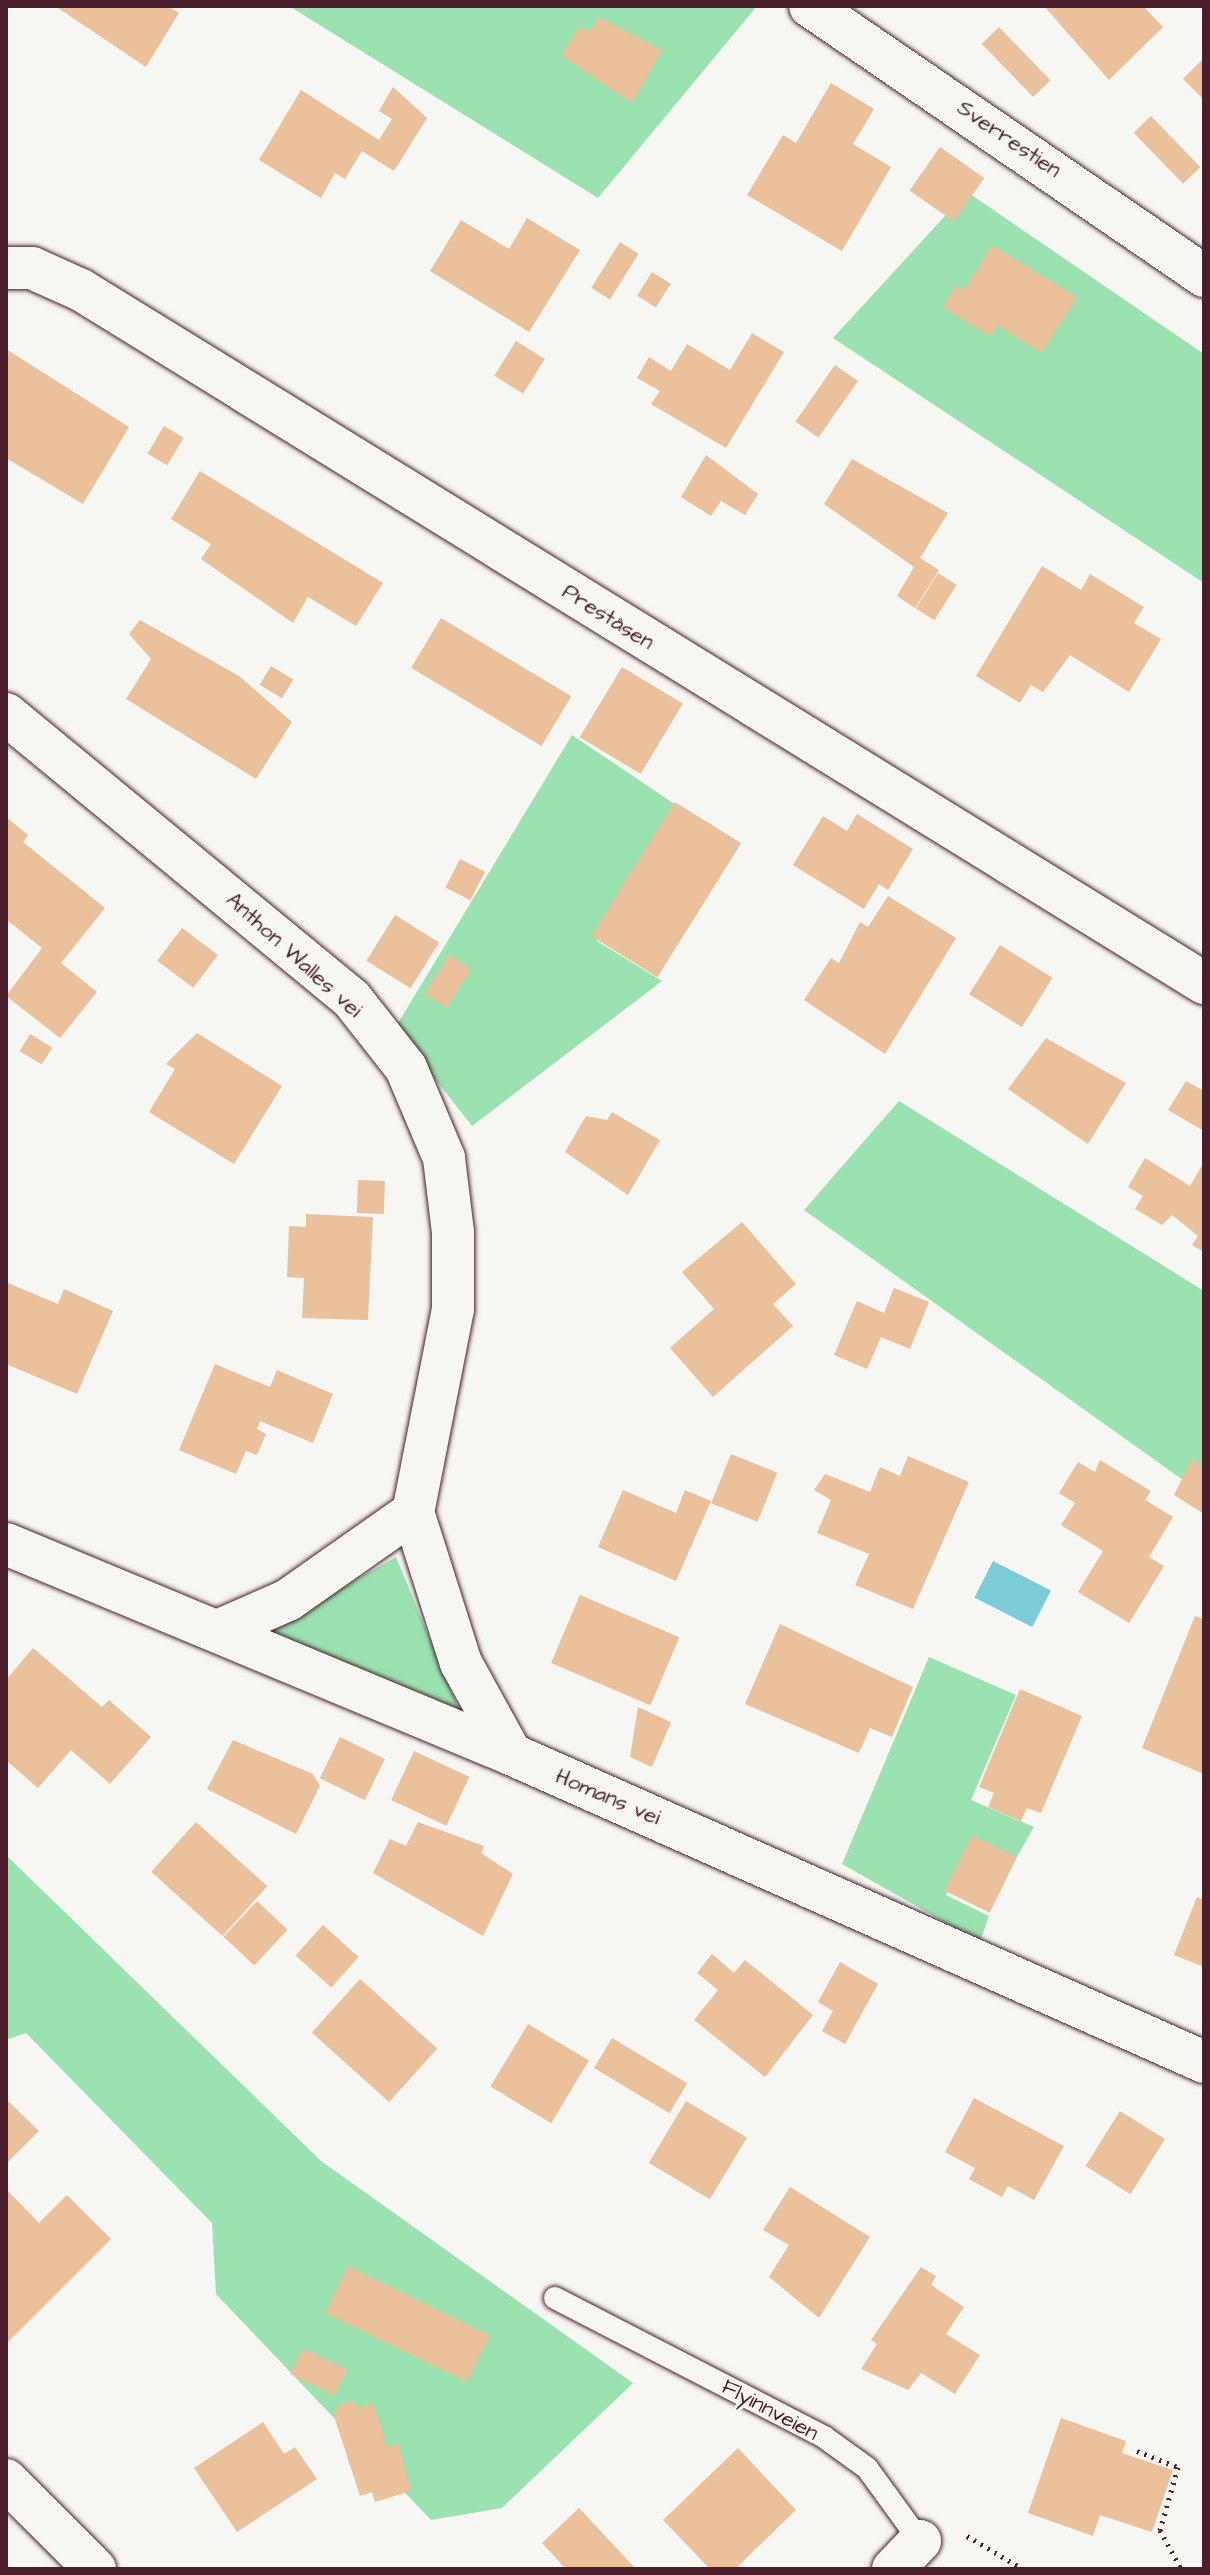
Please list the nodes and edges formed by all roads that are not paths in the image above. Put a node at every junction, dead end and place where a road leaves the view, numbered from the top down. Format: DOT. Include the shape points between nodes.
graph roads {
  1 [pos="810,6"];
  2 [pos="6,268"];
  3 [pos="1204,276"];
  4 [pos="6,714"];
  5 [pos="1204,983"];
  6 [pos="413,1512"];
  7 [pos="6,1544"];
  8 [pos="220,1630"];
  9 [pos="511,1754"];
  10 [pos="1204,2062"];
  11 [pos="555,2298"];
  12 [pos="6,2480"];
  13 [pos="907,2555"];
  14 [pos="95,2569"];
  1 -- 3 [label="street, Sverrestien"];
  2 -- 5 [label="street, Preståsen" via="32,268 81,290"];
  4 -- 6 [label="street, Anthon Walles vei" via="351,998 406,1068 444,1158 453,1232 453,1309"];
  6 -- 8 [label="street" via="288,1600"];
  6 -- 9 [label="street, Anthon Walles vei" via="461,1663"];
  7 -- 8 [label="street, Homans vei"];
  8 -- 9 [label="street, Homans vei"];
  9 -- 10 [label="street, Homans vei"];
  11 -- 13 [label="lane, Flyinnveien" via="824,2437 867,2468"];
  12 -- 14 [label="street"];
}
